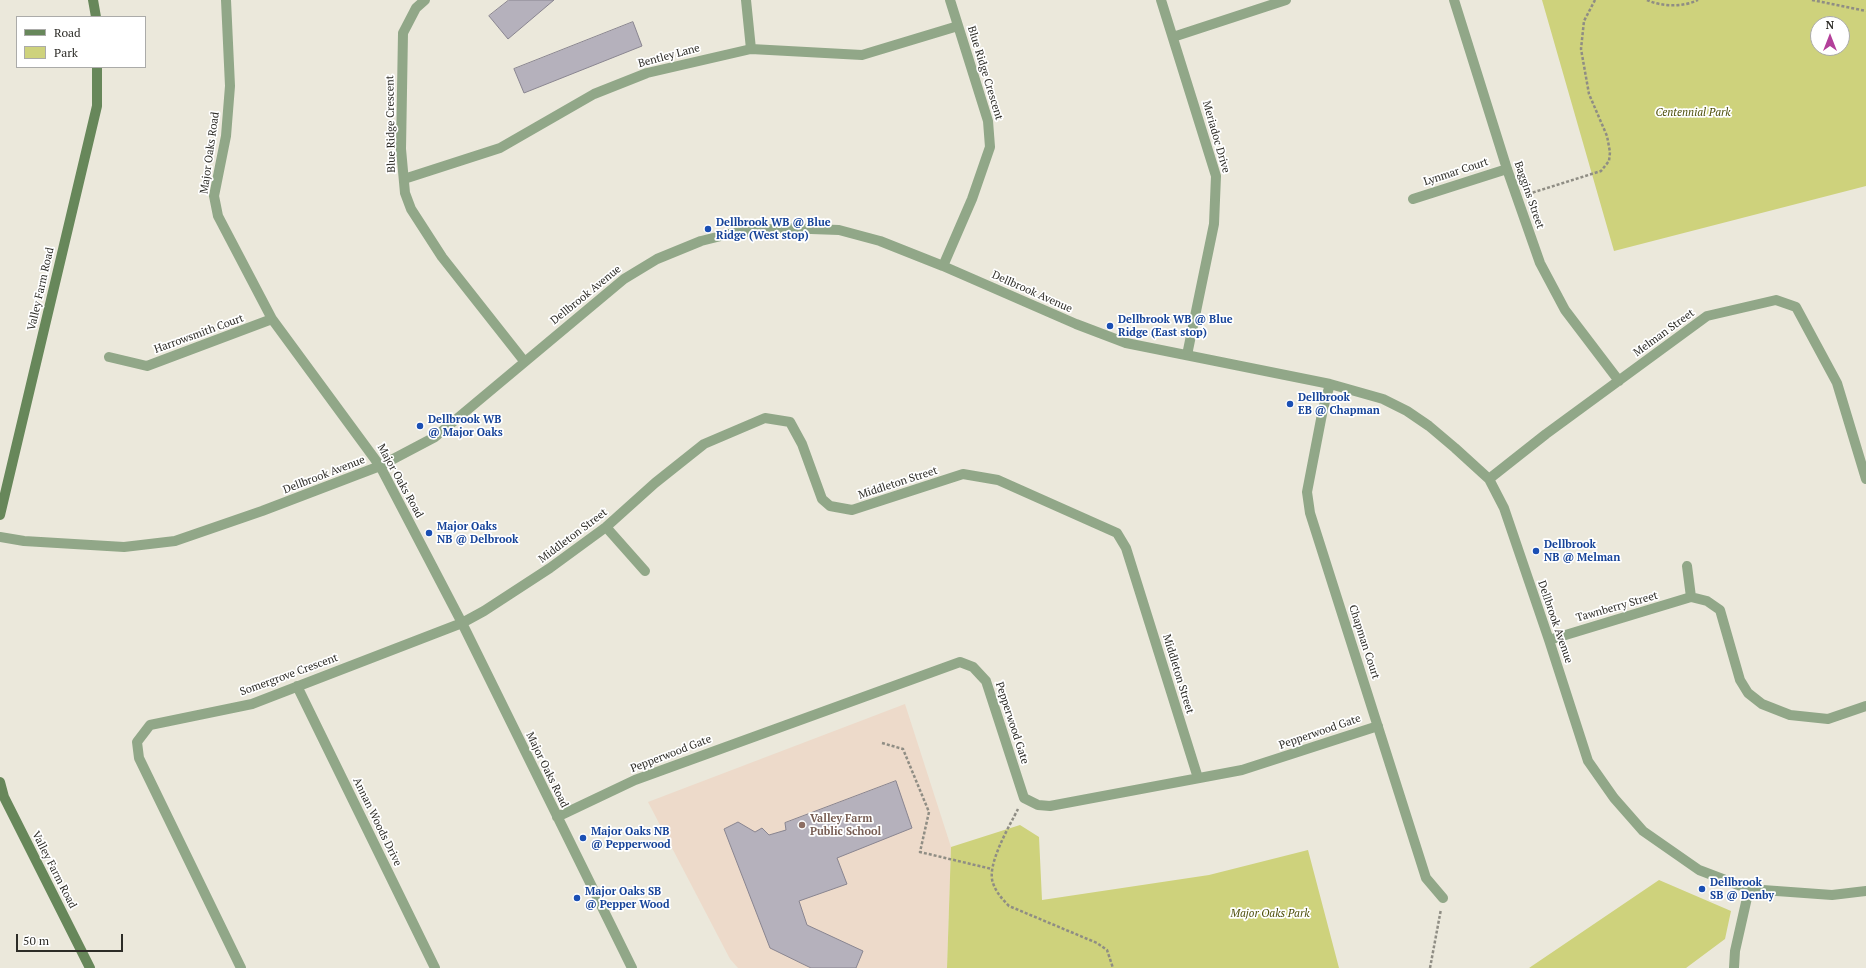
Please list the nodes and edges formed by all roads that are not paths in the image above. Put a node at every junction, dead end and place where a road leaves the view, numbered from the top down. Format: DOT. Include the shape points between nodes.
graph roads {
  1 [pos="92,0"];
  2 [pos="226,0"];
  3 [pos="425,0"];
  4 [pos="746,0"];
  5 [pos="950,0"];
  6 [pos="1161,0"];
  7 [pos="1286,0"];
  8 [pos="1454,0"];
  9 [pos="96,16"];
  10 [pos="958,26"];
  11 [pos="1173,37"];
  12 [pos="751,49"];
  13 [pos="98,68"];
  14 [pos="1507,169"];
  15 [pos="404,179"];
  16 [pos="1413,198"];
  17 [pos="943,266"];
  18 [pos="272,319"];
  19 [pos="1187,355"];
  20 [pos="110,356"];
  21 [pos="524,361"];
  22 [pos="1619,381"];
  23 [pos="1330,384"];
  24 [pos="380,466"];
  25 [pos="1488,479"];
  26 [pos="1866,480"];
  27 [pos="0,515"];
  28 [pos="606,527"];
  29 [pos="0,538"];
  30 [pos="1686,566"];
  31 [pos="645,571"];
  32 [pos="1691,598"];
  33 [pos="462,622"];
  34 [pos="1549,640"];
  35 [pos="297,686"];
  36 [pos="1866,706"];
  37 [pos="1378,726"];
  38 [pos="1198,778"];
  39 [pos="0,782"];
  40 [pos="557,817"];
  41 [pos="1749,889"];
  42 [pos="1866,891"];
  43 [pos="1443,898"];
  44 [pos="90,968"];
  45 [pos="241,968"];
  46 [pos="435,968"];
  47 [pos="632,968"];
  48 [pos="1734,968"];
  1 -- 9 [label="street"];
  2 -- 18 [label="street, Major Oaks Road" via="230,86 226,136 214,196 218,216"];
  3 -- 15 [label="street, Blue Ridge Crescent" via="416,8 403,33 401,149"];
  4 -- 12 [label="street"];
  5 -- 10 [label="street, Blue Ridge Crescent"];
  6 -- 11 [label="street, Meriadoc Drive"];
  7 -- 11 [label="street"];
  8 -- 14 [label="street, Baggins Street"];
  10 -- 12 [label="street, Bentley Lane" via="862,55"];
  10 -- 17 [label="street, Blue Ridge Crescent" via="988,121 990,147"];
  11 -- 19 [label="street, Meriadoc Drive" via="1216,176 1214,224"];
  12 -- 15 [label="street, Bentley Lane" via="648,73 594,94 500,148"];
  13 -- 27 [label="street, Valley Farm Road" via="97,106"];
  14 -- 16 [label="street, Lynmar Court"];
  14 -- 22 [label="street, Baggins Street" via="1540,263 1565,310"];
  15 -- 21 [label="street, Blue Ridge Crescent" via="405,193 411,209 442,257"];
  17 -- 19 [label="street, Dellbrook Avenue" via="1126,343"];
  17 -- 21 [label="street, Dellbrook Avenue" via="880,241 839,230 783,228 733,233 701,241 657,259 624,279"];
  18 -- 20 [label="street, Harrowsmith Court" via="147,366"];
  18 -- 24 [label="street, Major Oaks Road"];
  19 -- 23 [label="street, Dellbrook Avenue"];
  21 -- 24 [label="street, Dellbrook Avenue" via="435,437"];
  22 -- 25 [label="street, Melman Street"];
  22 -- 26 [label="street, Melman Street" via="1707,316 1776,300 1796,307 1836,383"];
  23 -- 25 [label="street, Dellbrook Avenue" via="1383,399 1408,411 1440,435"];
  23 -- 37 [label="street, Chapman Court" via="1307,492 1310,513"];
  24 -- 29 [label="street, Dellbrook Avenue" via="175,541 124,547"];
  24 -- 33 [label="street, Major Oaks Road"];
  25 -- 34 [label="street, Dellbrook Avenue" via="1504,508"];
  28 -- 31 [label="street"];
  28 -- 33 [label="street, Middleton Street" via="544,572 484,611"];
  28 -- 38 [label="street, Middleton Street" via="704,444 765,418 790,422 802,444 822,499 830,506 852,510 963,474 998,480 1117,533 1126,548"];
  30 -- 32 [label="street"];
  32 -- 34 [label="street, Tawnberry Street"];
  32 -- 36 [label="street" via="1707,601 1720,610 1740,680 1748,693 1762,704 1790,716 1828,719"];
  33 -- 35 [label="street, Somergrove Crescent"];
  33 -- 40 [label="street, Major Oaks Road"];
  34 -- 41 [label="street, Dellbrook Avenue" via="1588,761 1614,798 1643,831 1699,870"];
  35 -- 45 [label="street, Somergrove Crescent" via="252,704 150,725 137,742 139,758"];
  35 -- 46 [label="street, Annan Woods Drive"];
  37 -- 38 [label="street, Pepperwood Gate" via="1242,770"];
  37 -- 43 [label="street, Chapman Court" via="1426,878"];
  38 -- 40 [label="street, Pepperwood Gate" via="1050,806 1038,805 1024,798 986,681 973,667 960,662 635,780"];
  39 -- 44 [label="street, Valley Farm Road" via="4,797"];
  40 -- 47 [label="street, Major Oaks Road"];
  41 -- 42 [label="street, Dellbrook Avenue" via="1832,895"];
  41 -- 48 [label="street" via="1735,951"];
}
